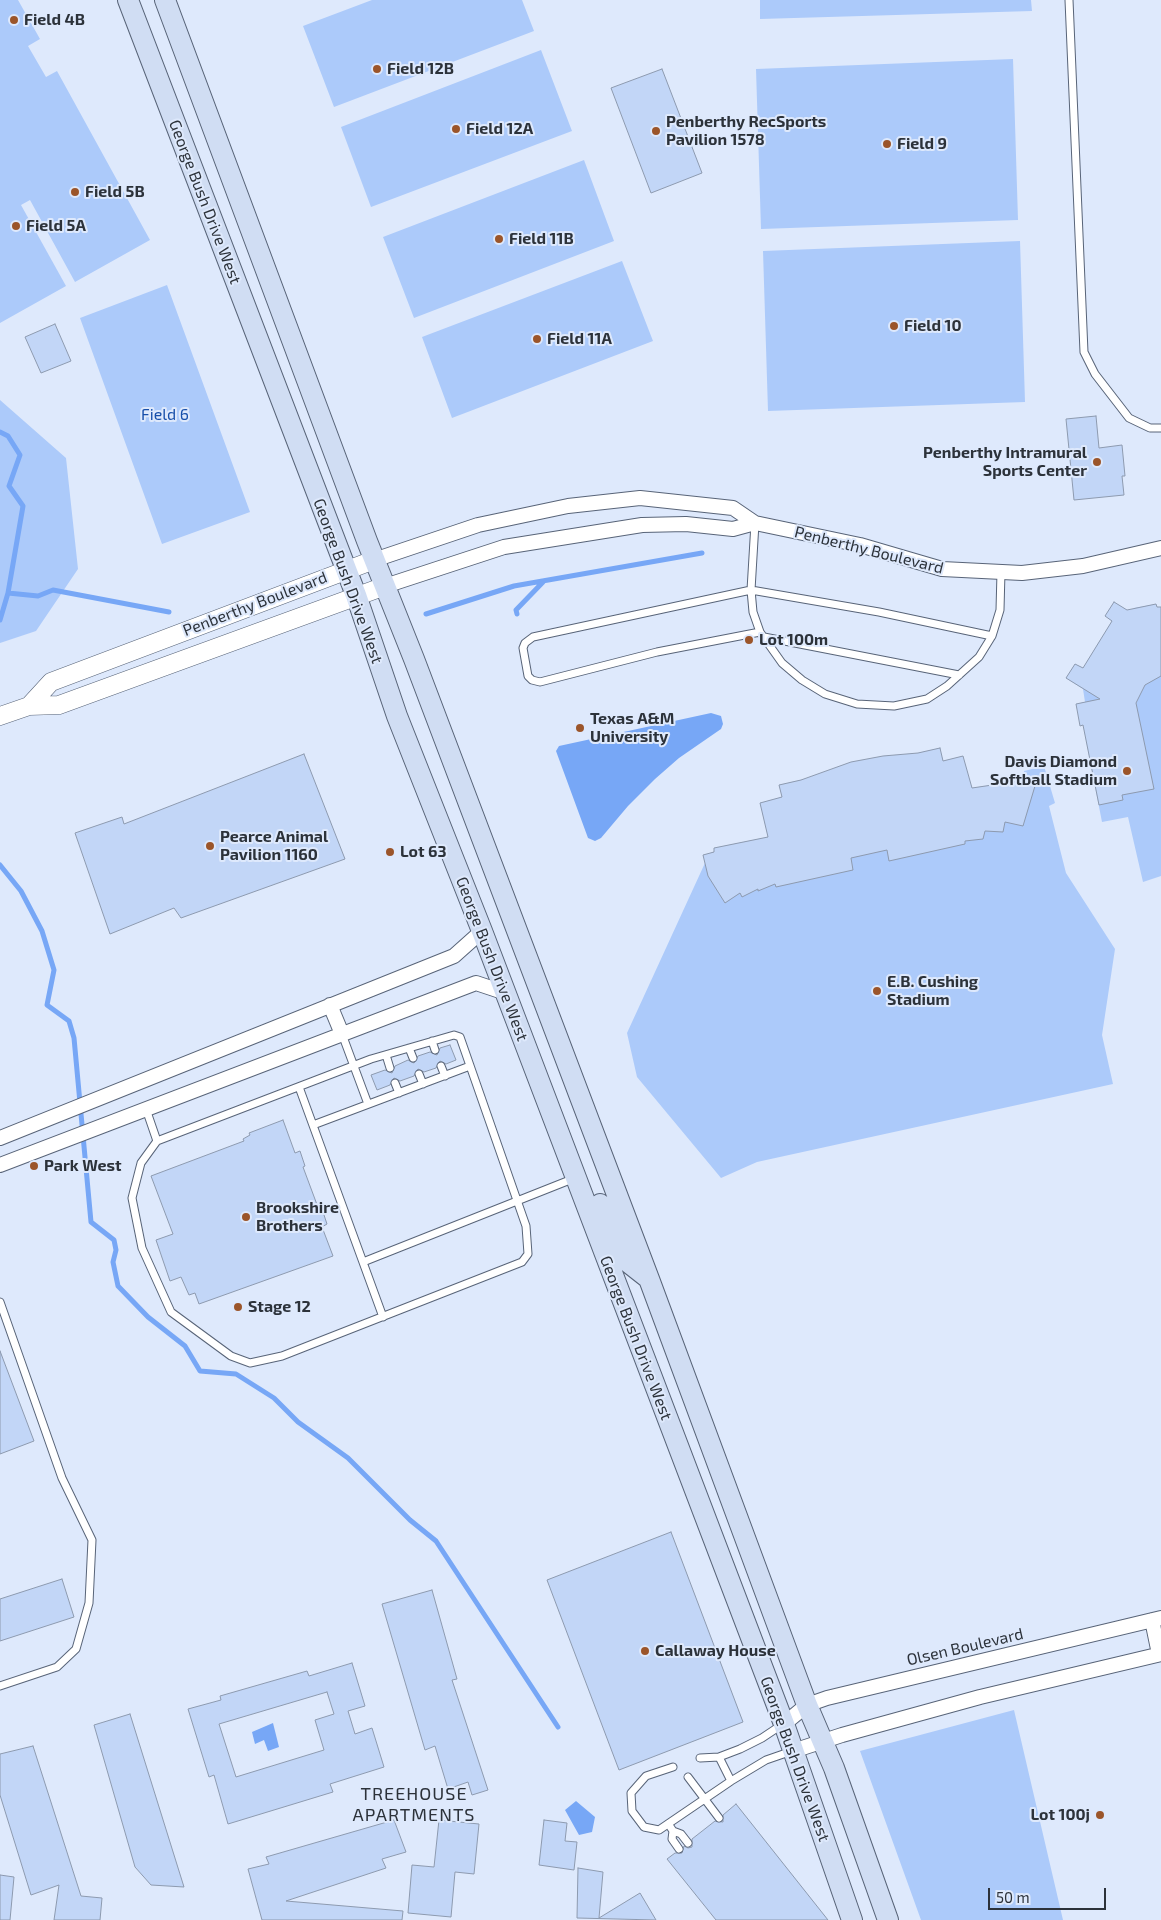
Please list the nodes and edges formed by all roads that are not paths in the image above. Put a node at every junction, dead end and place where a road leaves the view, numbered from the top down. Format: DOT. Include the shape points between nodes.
graph roads {
  1 [pos="128,0"];
  2 [pos="165,0"];
  3 [pos="1069,0"];
  4 [pos="1161,428"];
  5 [pos="755,523"];
  6 [pos="1161,548"];
  7 [pos="374,560"];
  8 [pos="346,570"];
  9 [pos="1001,572"];
  10 [pos="384,586"];
  11 [pos="751,590"];
  12 [pos="356,595"];
  13 [pos="762,635"];
  14 [pos="992,636"];
  15 [pos="959,675"];
  16 [pos="28,706"];
  17 [pos="2,715"];
  18 [pos="482,931"];
  19 [pos="506,994"];
  20 [pos="330,1005"];
  21 [pos="342,1034"];
  22 [pos="432,1042"];
  23 [pos="409,1048"];
  24 [pos="435,1050"];
  25 [pos="386,1055"];
  26 [pos="413,1058"];
  27 [pos="354,1066"];
  28 [pos="441,1066"];
  29 [pos="470,1066"];
  30 [pos="390,1068"];
  31 [pos="419,1074"];
  32 [pos="445,1076"];
  33 [pos="395,1082"];
  34 [pos="423,1084"];
  35 [pos="298,1087"];
  36 [pos="399,1093"];
  37 [pos="368,1104"];
  38 [pos="146,1109"];
  39 [pos="313,1125"];
  40 [pos="0,1138"];
  41 [pos="157,1141"];
  42 [pos="0,1165"];
  43 [pos="576,1178"];
  44 [pos="517,1201"];
  45 [pos="363,1262"];
  46 [pos="649,1279"];
  47 [pos="0,1302"];
  48 [pos="383,1316"];
  49 [pos="1157,1619"];
  50 [pos="1160,1654"];
  51 [pos="0,1686"];
  52 [pos="807,1705"];
  53 [pos="784,1724"];
  54 [pos="823,1740"];
  55 [pos="793,1751"];
  56 [pos="719,1757"];
  57 [pos="700,1758"];
  58 [pos="673,1767"];
  59 [pos="688,1777"];
  60 [pos="731,1781"];
  61 [pos="703,1799"];
  62 [pos="719,1818"];
  63 [pos="671,1828"];
  64 [pos="688,1843"];
  65 [pos="679,1849"];
  66 [pos="852,1920"];
  67 [pos="888,1920"];
  1 -- 8 [label="main road, George Bush Drive West"];
  2 -- 7 [label="main road, George Bush Drive West"];
  3 -- 4 [label="lane" via="1084,352 1094,374 1129,418 1150,428"];
  5 -- 7 [label="street, Penberthy Boulevard" via="733,508 640,498 568,506 478,525"];
  5 -- 9 [label="street, Penberthy Boulevard" via="860,545 942,569"];
  5 -- 10 [label="street, Penberthy Boulevard" via="733,529 686,524 642,525 504,547"];
  5 -- 11 [label="lane"];
  6 -- 9 [label="street, Penberthy Boulevard" via="1083,566 1022,573"];
  7 -- 8 [label="street, Penberthy Boulevard"];
  7 -- 10 [label="main road, George Bush Drive West"];
  8 -- 12 [label="main road, George Bush Drive West"];
  8 -- 16 [label="street, Penberthy Boulevard" via="51,682"];
  9 -- 14 [label="lane" via="1000,610"];
  10 -- 12 [label="street, Penberthy Boulevard"];
  10 -- 46 [label="main road, George Bush Drive West"];
  11 -- 13 [label="lane" via="753,612"];
  11 -- 13 [label="lane" via="533,637 523,646 527,673 532,680 540,682 657,652"];
  11 -- 14 [label="lane"];
  12 -- 16 [label="street, Penberthy Boulevard" via="60,705"];
  12 -- 18 [label="main road, George Bush Drive West" via="397,716"];
  13 -- 15 [label="lane"];
  13 -- 15 [label="lane" via="782,663 802,680 825,694 857,704 894,706 927,699"];
  14 -- 15 [label="lane" via="979,657"];
  16 -- 17 [label="street, Penberthy Boulevard"];
  18 -- 19 [label="main road, George Bush Drive West"];
  18 -- 20 [label="street" via="454,956"];
  19 -- 21 [label="street" via="476,983"];
  19 -- 43 [label="main road, George Bush Drive West"];
  20 -- 21 [label="street"];
  20 -- 40 [label="street"];
  21 -- 27 [label="lane"];
  21 -- 38 [label="street"];
  22 -- 23 [label="lane"];
  22 -- 24 [label="lane"];
  22 -- 29 [label="lane" via="454,1035 460,1037"];
  23 -- 25 [label="lane"];
  23 -- 26 [label="lane"];
  25 -- 27 [label="lane"];
  25 -- 30 [label="lane"];
  27 -- 35 [label="lane"];
  27 -- 37 [label="lane"];
  28 -- 32 [label="lane"];
  29 -- 32 [label="lane"];
  29 -- 44 [label="lane"];
  31 -- 34 [label="lane"];
  32 -- 34 [label="lane"];
  33 -- 36 [label="lane"];
  34 -- 36 [label="lane"];
  35 -- 39 [label="lane"];
  35 -- 41 [label="lane"];
  36 -- 37 [label="lane"];
  37 -- 39 [label="lane"];
  38 -- 41 [label="lane"];
  38 -- 42 [label="street"];
  39 -- 45 [label="lane"];
  41 -- 48 [label="lane" via="141,1163 132,1198 142,1248 171,1312 231,1356 250,1363 282,1356"];
  43 -- 44 [label="lane"];
  43 -- 46 [label="main road" via="586,1176 589,1179 620,1256"];
  43 -- 53 [label="main road, George Bush Drive West"];
  44 -- 45 [label="lane"];
  44 -- 48 [label="lane" via="528,1241 528,1254 522,1262"];
  45 -- 48 [label="lane"];
  46 -- 52 [label="main road, George Bush Drive West"];
  47 -- 51 [label="lane" via="62,1478 92,1540 89,1603 76,1649 57,1667"];
  49 -- 50 [label="street"];
  49 -- 52 [label="street, Olsen Boulevard" via="837,1695"];
  50 -- 54 [label="street" via="980,1697"];
  52 -- 53 [label="street, Olsen Boulevard"];
  52 -- 54 [label="main road, George Bush Drive West"];
  53 -- 55 [label="main road, George Bush Drive West"];
  53 -- 56 [label="lane" via="762,1738"];
  54 -- 55 [label="street"];
  54 -- 67 [label="main road, George Bush Drive West"];
  55 -- 60 [label="lane" via="766,1760"];
  55 -- 66 [label="main road, George Bush Drive West"];
  56 -- 57 [label="lane"];
  56 -- 60 [label="lane"];
  58 -- 63 [label="lane" via="646,1776 631,1793 632,1811 644,1827"];
  59 -- 61 [label="lane"];
  60 -- 61 [label="lane"];
  61 -- 62 [label="lane"];
  61 -- 63 [label="lane"];
  63 -- 64 [label="lane"];
  63 -- 65 [label="lane" via="672,1839"];
}
